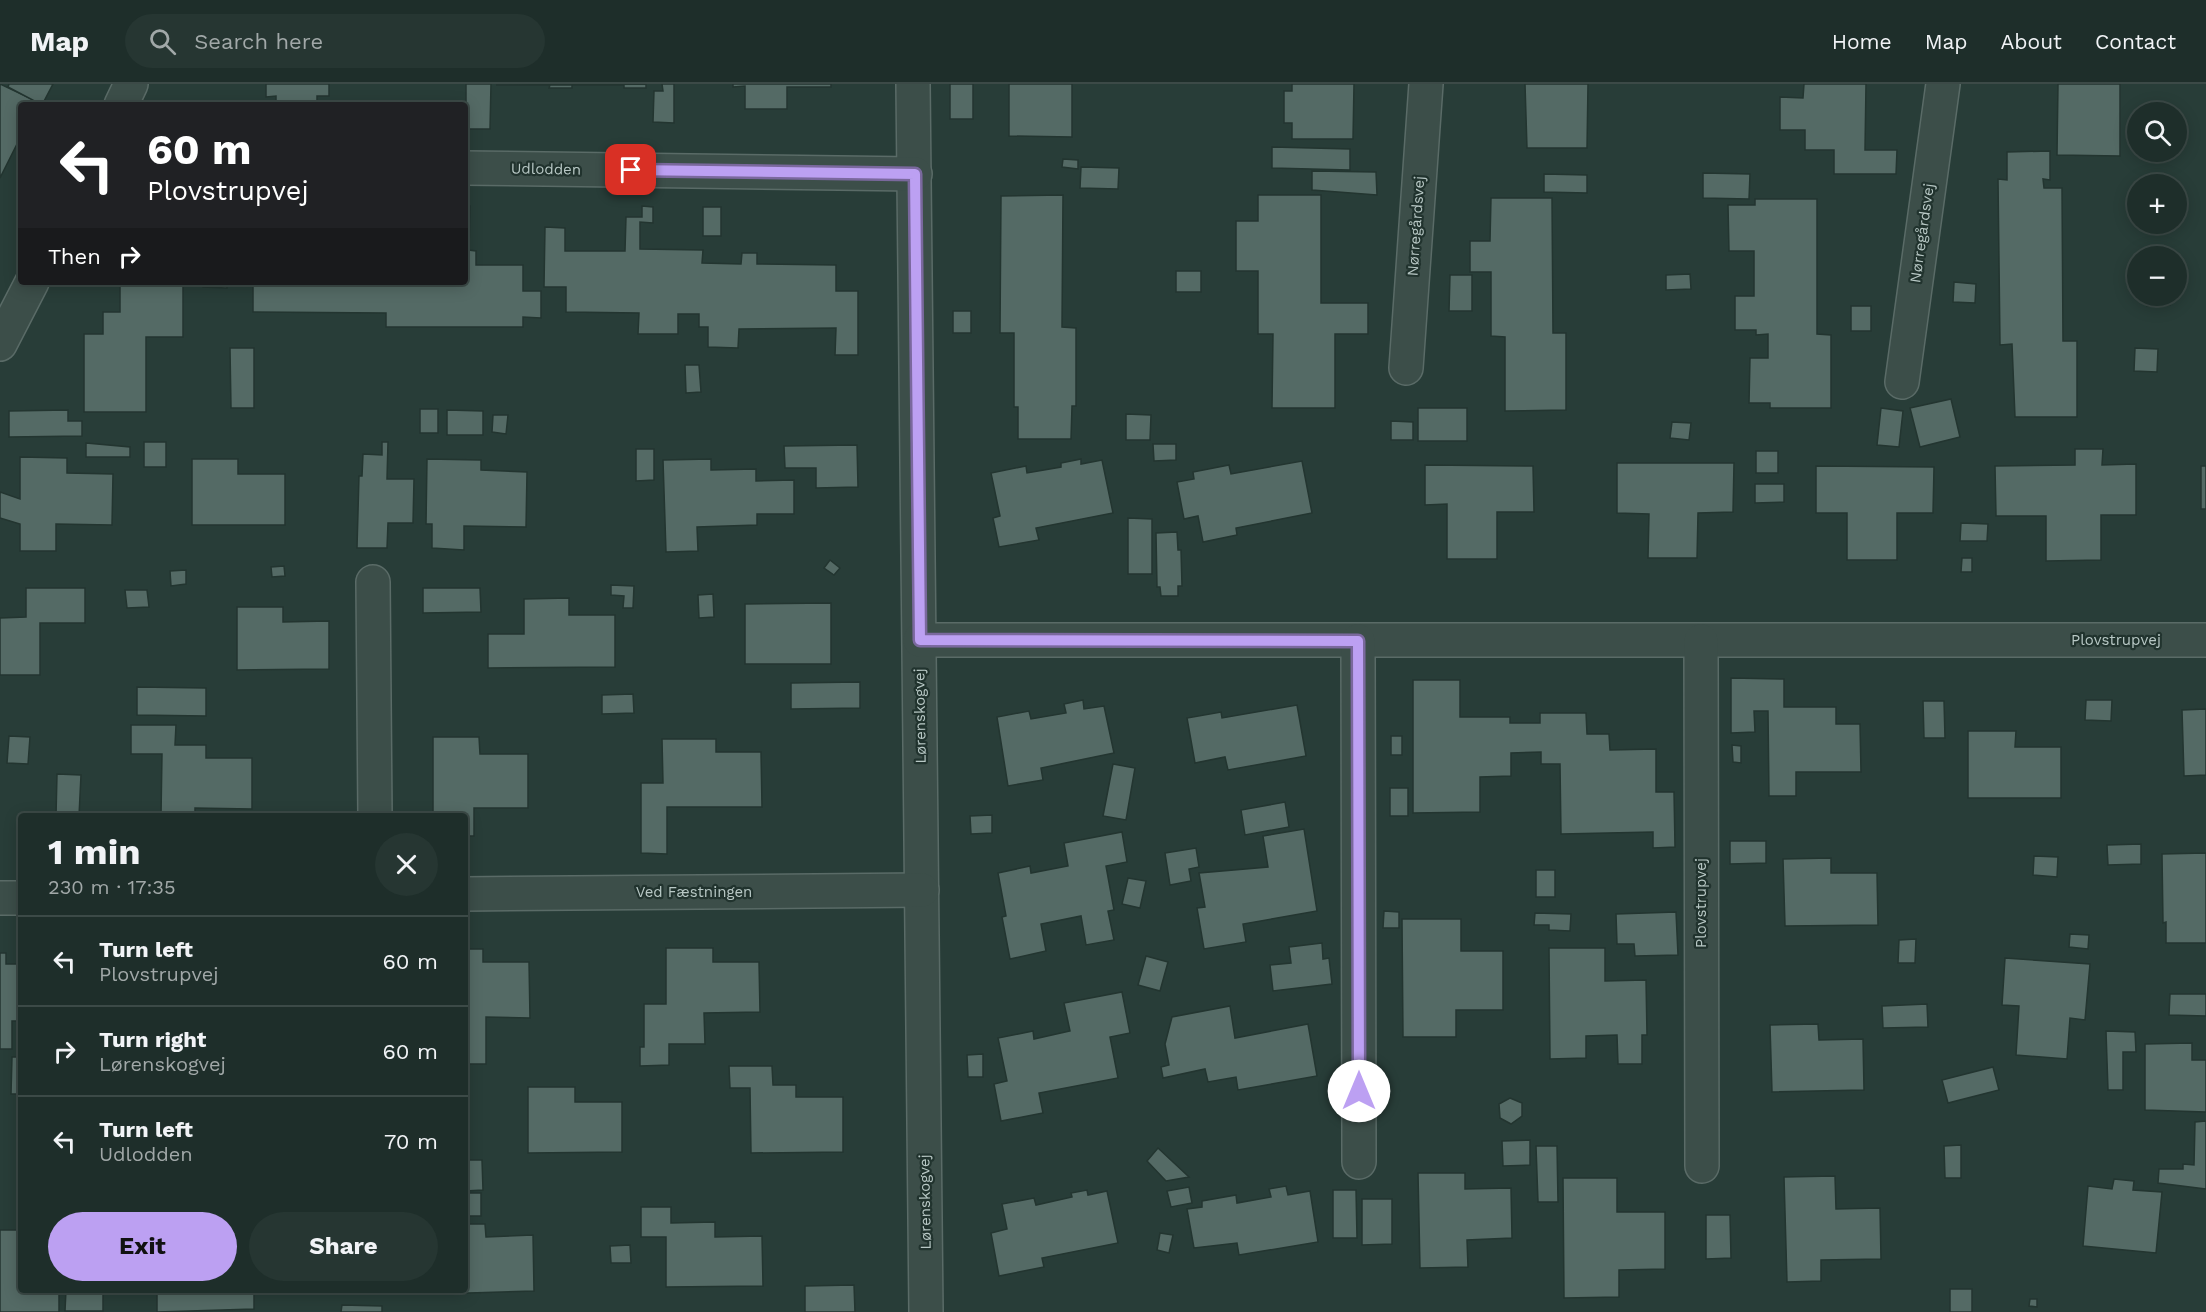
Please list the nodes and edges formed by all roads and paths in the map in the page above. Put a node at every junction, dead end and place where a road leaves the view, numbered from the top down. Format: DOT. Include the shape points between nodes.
graph roads {
  1 [pos="131,84"];
  2 [pos="913,84"];
  3 [pos="1426,84"];
  4 [pos="1943,84"];
  5 [pos="122,102"];
  6 [pos="468,168"];
  7 [pos="915,174"];
  8 [pos="30,285"];
  9 [pos="0,344"];
  10 [pos="1406,368"];
  11 [pos="1902,382"];
  12 [pos="373,582"];
  13 [pos="920,640"];
  14 [pos="2206,640"];
  15 [pos="1358,641"];
  16 [pos="1701,641"];
  17 [pos="375,813"];
  18 [pos="922,890"];
  19 [pos="468,894"];
  20 [pos="0,898"];
  21 [pos="18,898"];
  22 [pos="1359,1162"];
  23 [pos="1701,1166"];
  24 [pos="926,1312"];
  1 -- 5 [label="street"];
  2 -- 7 [label="street, Lørenskogvej"];
  3 -- 10 [label="street, Nørregårdsvej"];
  4 -- 11 [label="street, Nørregårdsvej"];
  6 -- 7 [label="street, Udlodden"];
  7 -- 13 [label="street, Lørenskogvej"];
  8 -- 9 [label="street"];
  12 -- 17 [label="street"];
  13 -- 15 [label="street, Plovstrupvej"];
  13 -- 18 [label="street, Lørenskogvej"];
  14 -- 16 [label="street, Plovstrupvej"];
  15 -- 16 [label="street, Plovstrupvej"];
  15 -- 22 [label="street"];
  16 -- 23 [label="street, Plovstrupvej"];
  18 -- 19 [label="street, Ved Fæstningen"];
  18 -- 24 [label="street, Lørenskogvej"];
  20 -- 21 [label="street"];
}
